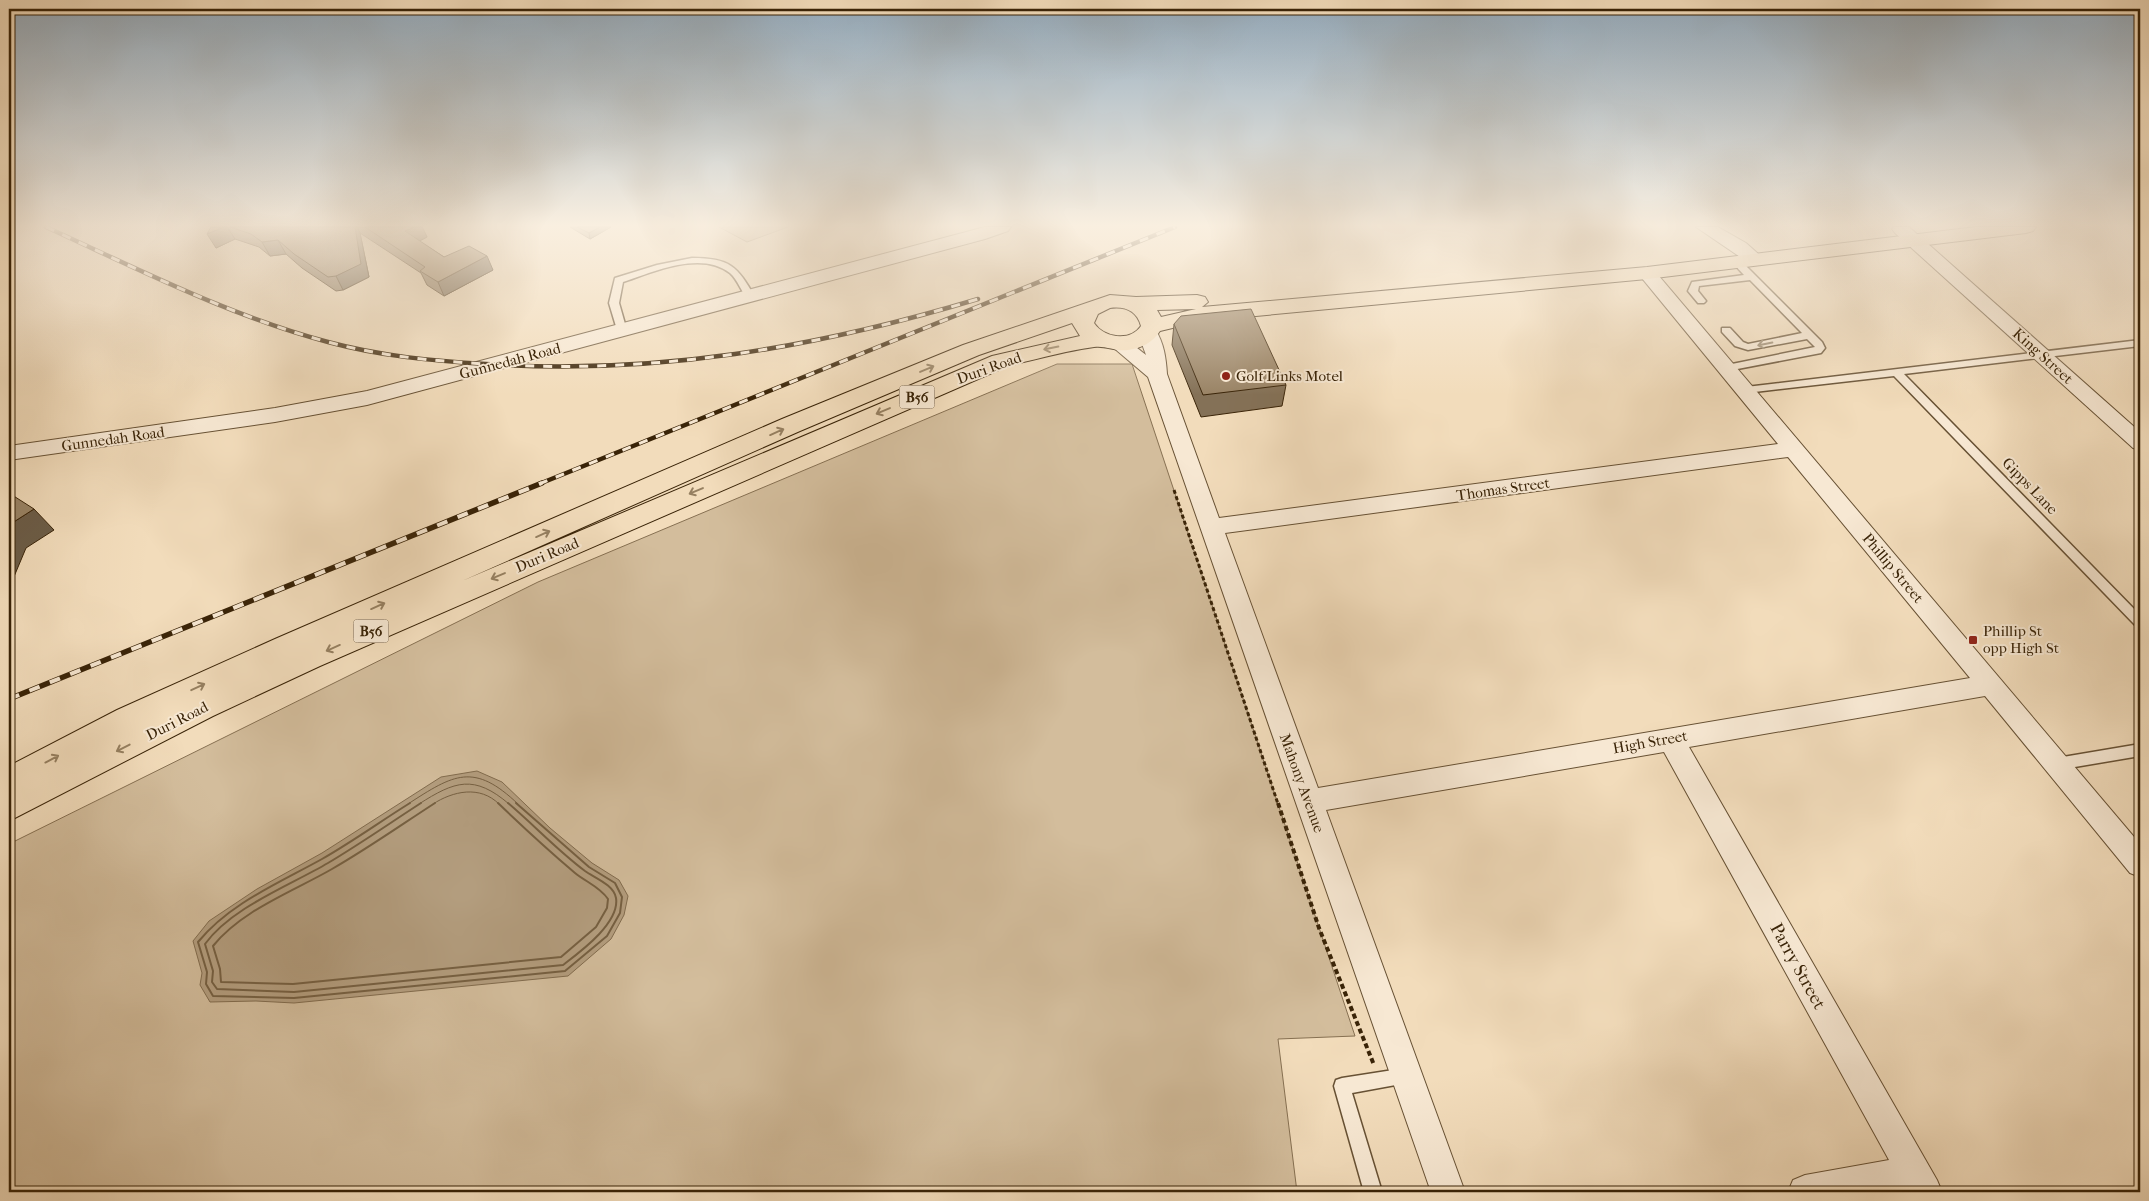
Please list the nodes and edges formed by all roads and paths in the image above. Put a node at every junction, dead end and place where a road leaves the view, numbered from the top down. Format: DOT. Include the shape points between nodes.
graph roads {
  1 [pos="617,283"];
  2 [pos="741,283"];
  3 [pos="802,283"];
  4 [pos="1390,283"];
  5 [pos="1538,283"];
  6 [pos="1655,283"];
  7 [pos="1697,283"];
  8 [pos="1765,283"];
  9 [pos="1965,283"];
  10 [pos="750,297"];
  11 [pos="1701,301"];
  12 [pos="1136,304"];
  13 [pos="1088,311"];
  14 [pos="1150,329"];
  15 [pos="1726,330"];
  16 [pos="622,331"];
  17 [pos="1810,335"];
  18 [pos="1108,341"];
  19 [pos="2140,343"];
  20 [pos="2043,356"];
  21 [pos="1727,368"];
  22 [pos="1896,372"];
  23 [pos="1157,374"];
  24 [pos="1746,390"];
  25 [pos="2140,443"];
  26 [pos="1794,449"];
  27 [pos="9,453"];
  28 [pos="1174,489"];
  29 [pos="1212,527"];
  30 [pos="2140,623"];
  31 [pos="1991,685"];
  32 [pos="1671,739"];
  33 [pos="2140,750"];
  34 [pos="2057,764"];
  35 [pos="9,781"];
  36 [pos="1309,801"];
  37 [pos="9,807"];
  38 [pos="2140,864"];
  39 [pos="1406,1076"];
  40 [pos="1379,1080"];
  41 [pos="1919,1182"];
  42 [pos="1373,1192"];
  43 [pos="1448,1192"];
  44 [pos="1805,1192"];
  1 -- 16 [label="lane" via="614,303"];
  2 -- 10 [label="lane"];
  3 -- 10 [label="street, Gunnedah Road"];
  4 -- 12 [label="main road, B56" via="1200,302"];
  5 -- 14 [label="main road, B56" via="1202,314"];
  6 -- 21 [label="street, Phillip Street"];
  7 -- 11 [label="lane" via="1692,291"];
  8 -- 17 [label="lane"];
  9 -- 20 [label="street, King Street"];
  10 -- 16 [label="street, Gunnedah Road"];
  12 -- 13 [label="main road, B56" via="1104,302"];
  12 -- 14 [label="main road" via="1150,314"];
  13 -- 18 [label="main road" via="1084,323 1086,329"];
  35 -- 13 [label="main road, Duri Road / B56, one-way" via="128,719 284,647 791,426 971,350"];
  14 -- 18 [label="main road, B56" via="1136,341"];
  14 -- 23 [label="street, Mahony Avenue"];
  17 -- 15 [label="lane, one-way" via="1748,347 1739,344"];
  16 -- 27 [label="street, Gunnedah Road" via="366,398 275,415"];
  17 -- 21 [label="lane" via="1820,348 1817,351"];
  18 -- 23 [label="street"];
  18 -- 37 [label="main road, Duri Road / B56, one-way" via="1046,349 1000,362 749,468 310,658 203,708"];
  19 -- 20 [label="lane"];
  20 -- 22 [label="lane"];
  20 -- 25 [label="street, King Street"];
  21 -- 24 [label="street, Phillip Street"];
  22 -- 24 [label="lane"];
  22 -- 30 [label="lane, Gipps Lane"];
  23 -- 29 [label="street, Mahony Avenue"];
  24 -- 26 [label="street, Phillip Street"];
  26 -- 29 [label="street, Thomas Street"];
  26 -- 31 [label="street, Phillip Street"];
  28 -- 40 [label="path" via="1319,928"];
  29 -- 36 [label="street, Mahony Avenue"];
  31 -- 32 [label="street, High Street"];
  31 -- 34 [label="street, Phillip Street"];
  32 -- 36 [label="street, High Street"];
  32 -- 41 [label="street, Parry Street"];
  33 -- 34 [label="lane"];
  34 -- 38 [label="street, Phillip Street"];
  36 -- 39 [label="street, Mahony Avenue"];
  39 -- 40 [label="lane"];
  39 -- 43 [label="street, Mahony Avenue"];
  40 -- 42 [label="lane" via="1342,1086"];
  41 -- 44 [label="street"];
}
